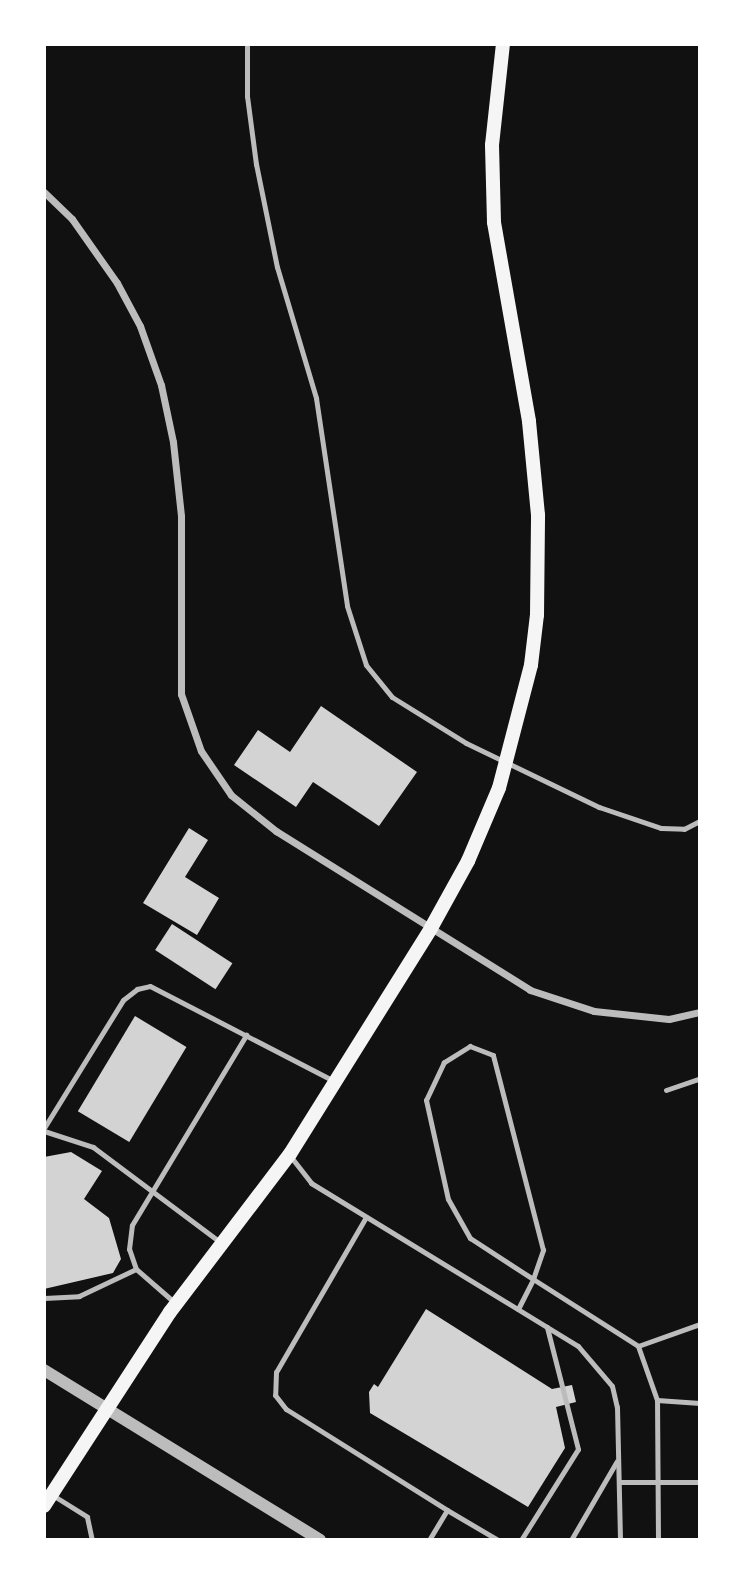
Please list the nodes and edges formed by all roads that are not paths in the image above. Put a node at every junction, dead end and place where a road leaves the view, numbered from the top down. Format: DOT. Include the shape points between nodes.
graph roads {
  1 [pos="247,44"];
  2 [pos="503,44"];
  3 [pos="44,192"];
  4 [pos="506,762"];
  5 [pos="700,821"];
  6 [pos="431,928"];
  7 [pos="700,1012"];
  8 [pos="246,1034"];
  9 [pos="700,1079"];
  10 [pos="335,1082"];
  11 [pos="666,1090"];
  12 [pos="44,1130"];
  13 [pos="290,1154"];
  14 [pos="153,1190"];
  15 [pos="366,1217"];
  16 [pos="222,1243"];
  17 [pos="136,1269"];
  18 [pos="533,1279"];
  19 [pos="44,1298"];
  20 [pos="176,1305"];
  21 [pos="518,1309"];
  22 [pos="700,1324"];
  23 [pos="547,1327"];
  24 [pos="638,1346"];
  25 [pos="44,1370"];
  26 [pos="657,1400"];
  27 [pos="700,1402"];
  28 [pos="106,1408"];
  29 [pos="618,1459"];
  30 [pos="619,1482"];
  31 [pos="656,1482"];
  32 [pos="700,1482"];
  33 [pos="48,1500"];
  34 [pos="447,1510"];
  35 [pos="92,1540"];
  36 [pos="320,1540"];
  37 [pos="429,1540"];
  38 [pos="498,1540"];
  39 [pos="521,1540"];
  40 [pos="571,1540"];
  41 [pos="620,1540"];
  42 [pos="658,1540"];
  1 -- 4 [label="lane" via="247,96 256,164 277,267 316,398 347,606 366,665 392,697"];
  2 -- 4 [label="main road" via="492,145 494,222 528,421 538,516 537,615 531,665"];
  3 -- 6 [label="street" via="72,219 111,273 140,326 161,385 181,516 179,674 186,713 201,751 231,795 275,831"];
  4 -- 5 [label="lane" via="599,807 661,828 684,829"];
  4 -- 6 [label="main road" via="468,862"];
  6 -- 7 [label="street" via="496,972 567,1003 656,1018"];
  6 -- 10 [label="main road"];
  8 -- 10 [label="lane"];
  8 -- 12 [label="lane" via="168,993 150,986 136,989 123,1000"];
  8 -- 14 [label="lane"];
  9 -- 11 [label="lane"];
  10 -- 13 [label="main road"];
  12 -- 14 [label="lane" via="93,1147"];
  13 -- 15 [label="lane" via="311,1183"];
  13 -- 16 [label="main road"];
  14 -- 16 [label="lane"];
  14 -- 17 [label="lane" via="132,1225 129,1249"];
  15 -- 21 [label="lane"];
  15 -- 34 [label="lane" via="276,1372 275,1395 286,1409"];
  16 -- 20 [label="main road"];
  17 -- 19 [label="lane" via="79,1296"];
  17 -- 20 [label="lane"];
  18 -- 18 [label="lane" via="470,1238 448,1199 434,1151 426,1100 444,1062 470,1046 493,1055 543,1250"];
  18 -- 21 [label="lane"];
  18 -- 24 [label="lane"];
  20 -- 28 [label="main road"];
  21 -- 23 [label="lane"];
  22 -- 24 [label="lane"];
  23 -- 29 [label="lane" via="578,1346 612,1386"];
  23 -- 39 [label="lane" via="578,1449"];
  24 -- 26 [label="lane"];
  25 -- 28 [label="street"];
  26 -- 27 [label="lane"];
  26 -- 31 [label="lane"];
  28 -- 33 [label="main road"];
  28 -- 36 [label="street"];
  29 -- 30 [label="lane"];
  29 -- 40 [label="lane"];
  30 -- 31 [label="lane"];
  30 -- 41 [label="lane"];
  31 -- 32 [label="lane"];
  31 -- 42 [label="lane"];
  33 -- 35 [label="lane" via="87,1517"];
  34 -- 37 [label="lane"];
  34 -- 38 [label="lane"];
}
